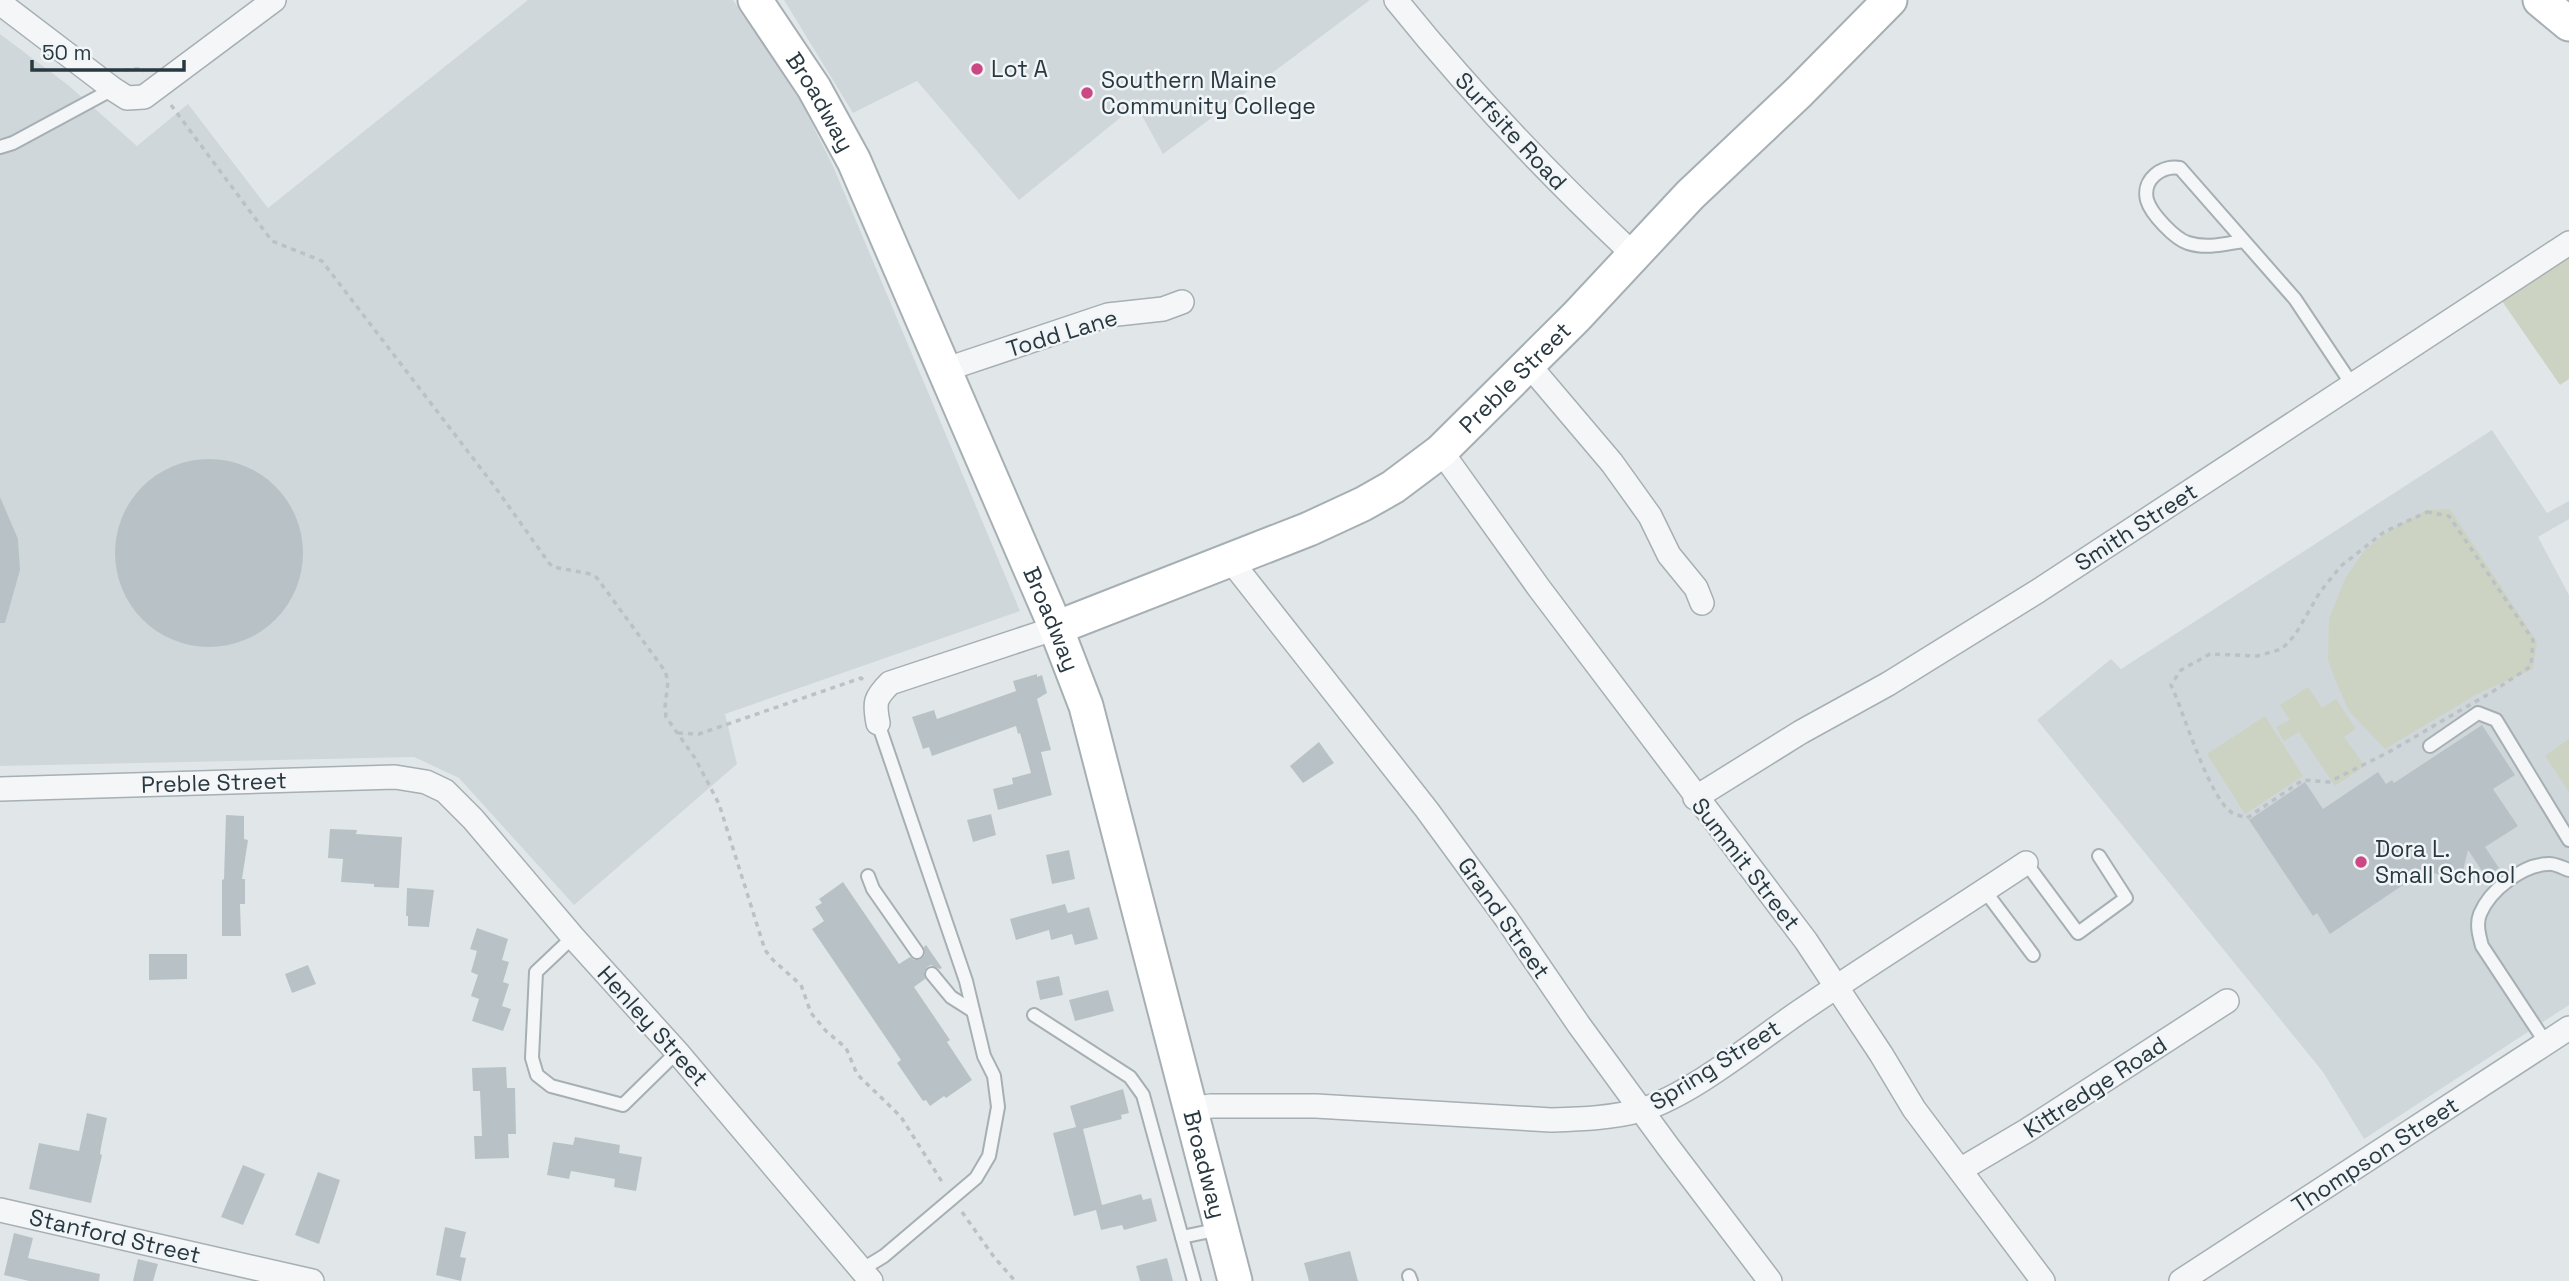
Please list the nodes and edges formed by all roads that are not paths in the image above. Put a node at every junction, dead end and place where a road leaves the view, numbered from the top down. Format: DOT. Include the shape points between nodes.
graph roads {
  1 [pos="274,0"];
  2 [pos="755,0"];
  3 [pos="1396,0"];
  4 [pos="1890,0"];
  5 [pos="2540,0"];
  6 [pos="0,3"];
  7 [pos="2569,24"];
  8 [pos="113,89"];
  9 [pos="0,147"];
  10 [pos="2243,241"];
  11 [pos="2569,243"];
  12 [pos="1633,254"];
  13 [pos="1182,302"];
  14 [pos="1528,364"];
  15 [pos="944,370"];
  16 [pos="2353,386"];
  17 [pos="1441,451"];
  18 [pos="1231,561"];
  19 [pos="1702,603"];
  20 [pos="1056,628"];
  21 [pos="878,723"];
  22 [pos="2430,746"];
  23 [pos="426,782"];
  24 [pos="0,789"];
  25 [pos="1695,797"];
  26 [pos="2569,840"];
  27 [pos="2099,856"];
  28 [pos="2026,863"];
  29 [pos="2569,870"];
  30 [pos="868,876"];
  31 [pos="1985,891"];
  32 [pos="573,937"];
  33 [pos="917,952"];
  34 [pos="2033,956"];
  35 [pos="932,974"];
  36 [pos="1836,987"];
  37 [pos="2227,1001"];
  38 [pos="973,1011"];
  39 [pos="1034,1014"];
  40 [pos="2569,1028"];
  41 [pos="2546,1043"];
  42 [pos="677,1052"];
  43 [pos="1190,1109"];
  44 [pos="1642,1110"];
  45 [pos="1960,1170"];
  46 [pos="0,1210"];
  47 [pos="1221,1229"];
  48 [pos="1182,1237"];
  49 [pos="866,1275"];
  50 [pos="312,1281"];
  51 [pos="1194,1281"];
  52 [pos="1236,1281"];
  53 [pos="1770,1281"];
  54 [pos="2043,1281"];
  55 [pos="2181,1281"];
  1 -- 8 [label="street" via="144,97 127,98"];
  2 -- 15 [label="street, Broadway" via="841,136"];
  3 -- 12 [label="street, Surfsite Road" via="1484,104"];
  4 -- 12 [label="street, Preble Street"];
  5 -- 7 [label="street"];
  6 -- 8 [label="street"];
  8 -- 9 [label="lane"];
  10 -- 10 [label="lane" via="2180,169 2161,170 2150,179 2147,201 2174,236 2185,243 2211,247"];
  10 -- 16 [label="lane" via="2295,299"];
  11 -- 16 [label="street, Smith Street"];
  12 -- 14 [label="street, Preble Street"];
  13 -- 15 [label="street, Todd Lane" via="1163,309 1108,315"];
  14 -- 17 [label="street, Preble Street"];
  14 -- 19 [label="street" via="1612,463"];
  15 -- 20 [label="street, Broadway"];
  16 -- 25 [label="street, Smith Street" via="2038,591"];
  17 -- 18 [label="street, Preble Street" via="1363,504"];
  17 -- 25 [label="street, Summit Street"];
  18 -- 20 [label="street, Preble Street"];
  18 -- 44 [label="street, Grand Street" via="1427,810"];
  20 -- 21 [label="street" via="890,683 874,705"];
  20 -- 43 [label="street, Broadway" via="1086,706"];
  21 -- 38 [label="lane"];
  22 -- 26 [label="lane" via="2478,713 2496,720"];
  23 -- 24 [label="street, Preble Street" via="381,778"];
  23 -- 32 [label="street, Henley Street" via="445,791 472,819"];
  25 -- 36 [label="street, Summit Street"];
  27 -- 28 [label="lane" via="2126,898 2078,933"];
  28 -- 31 [label="street, Spring Street"];
  29 -- 41 [label="lane" via="2550,863 2526,870 2502,884 2479,915 2477,931 2482,946"];
  30 -- 33 [label="lane"];
  31 -- 34 [label="lane"];
  31 -- 36 [label="street, Spring Street"];
  32 -- 42 [label="street, Henley Street"];
  32 -- 42 [label="lane" via="536,972 532,1058 537,1075 551,1086 623,1105"];
  35 -- 38 [label="lane" via="950,997"];
  36 -- 44 [label="street, Spring Street" via="1681,1092"];
  36 -- 45 [label="street, Summit Street" via="1914,1109"];
  37 -- 45 [label="street, Kittredge Road"];
  38 -- 49 [label="lane" via="994,1076 998,1107 989,1156 976,1178"];
  39 -- 48 [label="lane" via="1130,1077 1143,1095"];
  40 -- 41 [label="street, Thompson Street"];
  41 -- 55 [label="street, Thompson Street"];
  42 -- 49 [label="street, Henley Street"];
  43 -- 44 [label="street, Spring Street" via="1316,1106 1551,1120"];
  43 -- 47 [label="street, Broadway"];
  44 -- 53 [label="street, Grand Street"];
  45 -- 54 [label="street, Summit Street"];
  46 -- 50 [label="street, Stanford Street"];
  47 -- 48 [label="lane"];
  47 -- 52 [label="street, Broadway"];
  48 -- 51 [label="lane"];
}
